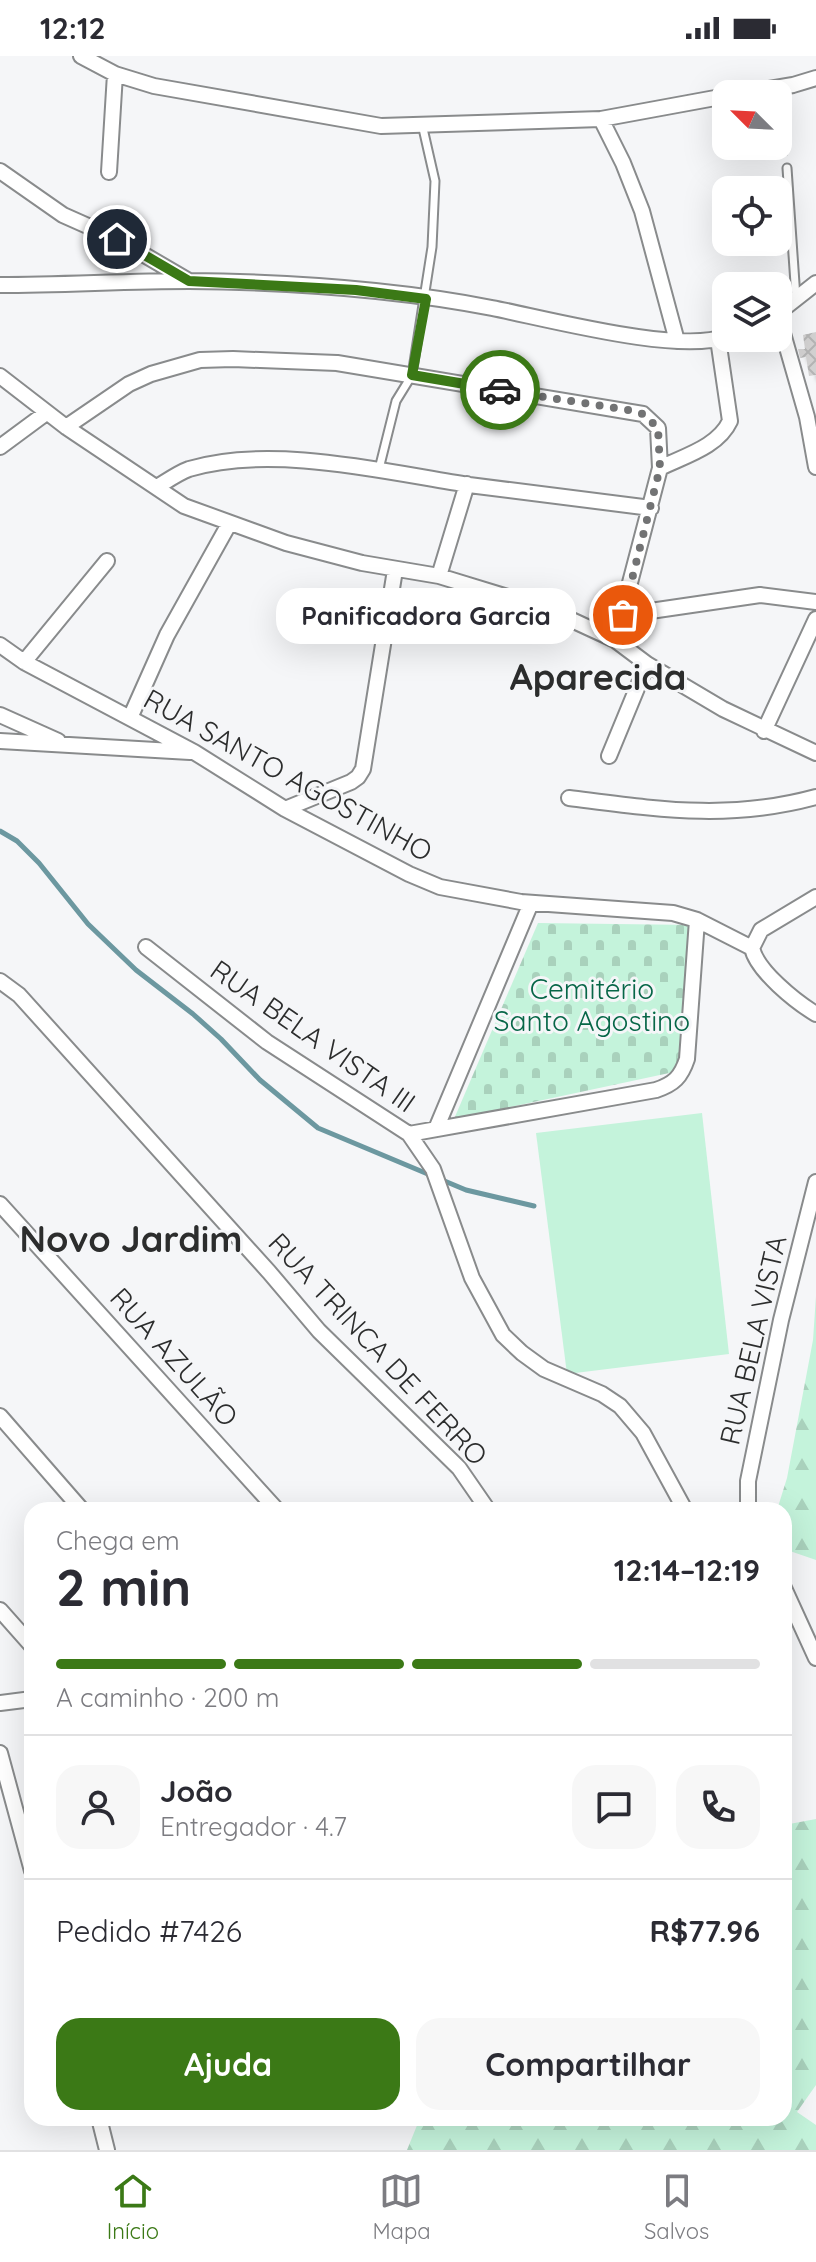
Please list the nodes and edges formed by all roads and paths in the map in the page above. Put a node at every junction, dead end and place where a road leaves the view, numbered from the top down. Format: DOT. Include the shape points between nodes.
graph roads {
  1 [pos="81,56"];
  2 [pos="110,66"];
  3 [pos="816,78"];
  4 [pos="792,85"];
  5 [pos="792,87"];
  6 [pos="816,90"];
  7 [pos="712,99"];
  8 [pos="601,119"];
  9 [pos="422,124"];
  10 [pos="787,160"];
  11 [pos="787,168"];
  12 [pos="0,171"];
  13 [pos="109,172"];
  14 [pos="189,281"];
  15 [pos="816,283"];
  16 [pos="0,285"];
  17 [pos="796,298"];
  18 [pos="426,299"];
  19 [pos="792,302"];
  20 [pos="712,339"];
  21 [pos="677,341"];
  22 [pos="723,352"];
  23 [pos="789,352"];
  24 [pos="412,375"];
  25 [pos="0,376"];
  26 [pos="46,413"];
  27 [pos="66,427"];
  28 [pos="0,447"];
  29 [pos="816,467"];
  30 [pos="660,468"];
  31 [pos="379,469"];
  32 [pos="467,484"];
  33 [pos="157,487"];
  34 [pos="651,508"];
  35 [pos="229,524"];
  36 [pos="107,561"];
  37 [pos="395,570"];
  38 [pos="439,576"];
  39 [pos="816,602"];
  40 [pos="623,615"];
  41 [pos="816,619"];
  42 [pos="615,640"];
  43 [pos="0,645"];
  44 [pos="24,662"];
  45 [pos="647,664"];
  46 [pos="0,715"];
  47 [pos="130,718"];
  48 [pos="764,731"];
  49 [pos="0,741"];
  50 [pos="66,744"];
  51 [pos="194,752"];
  52 [pos="816,753"];
  53 [pos="609,756"];
  54 [pos="816,797"];
  55 [pos="569,798"];
  56 [pos="285,809"];
  57 [pos="816,897"];
  58 [pos="531,903"];
  59 [pos="697,920"];
  60 [pos="146,947"];
  61 [pos="752,948"];
  62 [pos="0,981"];
  63 [pos="816,1014"];
  64 [pos="436,1129"];
  65 [pos="409,1134"];
  66 [pos="816,1182"];
  67 [pos="0,1204"];
  68 [pos="0,1416"];
  69 [pos="75,1502"];
  70 [pos="270,1502"];
  71 [pos="482,1502"];
  72 [pos="681,1502"];
  73 [pos="748,1502"];
  74 [pos="792,1606"];
  75 [pos="0,1610"];
  76 [pos="24,1637"];
  77 [pos="816,1658"];
  78 [pos="24,1700"];
  79 [pos="0,1703"];
  80 [pos="0,1753"];
  81 [pos="24,1842"];
  82 [pos="101,2126"];
  83 [pos="107,2150"];
  1 -- 2 [label="street"];
  2 -- 9 [label="street" via="154,86 381,126"];
  2 -- 13 [label="street"];
  3 -- 4 [label="street"];
  5 -- 6 [label="street"];
  7 -- 8 [label="street"];
  8 -- 9 [label="street"];
  8 -- 21 [label="street" via="642,211"];
  9 -- 18 [label="lane" via="435,181"];
  10 -- 11 [label="path"];
  11 -- 17 [label="lane"];
  12 -- 14 [label="street" via="63,215"];
  14 -- 16 [label="street"];
  14 -- 18 [label="street"];
  15 -- 17 [label="street"];
  17 -- 19 [label="street"];
  18 -- 21 [label="street"];
  18 -- 24 [label="lane"];
  20 -- 21 [label="street"];
  22 -- 30 [label="street" via="730,421 725,432"];
  23 -- 29 [label="street"];
  24 -- 27 [label="street" via="337,363 200,360 129,384"];
  24 -- 30 [label="street" via="643,414 658,428"];
  24 -- 31 [label="lane" via="396,401"];
  25 -- 26 [label="street"];
  26 -- 27 [label="street"];
  26 -- 28 [label="street"];
  27 -- 33 [label="street"];
  30 -- 34 [label="street"];
  31 -- 32 [label="street"];
  31 -- 33 [label="street" via="267,459 187,470"];
  32 -- 34 [label="street"];
  32 -- 38 [label="street"];
  33 -- 35 [label="street" via="184,506"];
  34 -- 40 [label="street"];
  35 -- 37 [label="street"];
  35 -- 47 [label="street" via="167,635"];
  36 -- 44 [label="street"];
  37 -- 38 [label="street"];
  37 -- 56 [label="street" via="363,769 351,782"];
  38 -- 42 [label="street" via="550,610"];
  39 -- 40 [label="street" via="760,595"];
  40 -- 42 [label="street"];
  41 -- 48 [label="street"];
  42 -- 45 [label="street"];
  43 -- 44 [label="street, RUA SANTO AGOSTINHO"];
  44 -- 47 [label="street, RUA SANTO AGOSTINHO"];
  45 -- 48 [label="street"];
  45 -- 53 [label="street"];
  46 -- 50 [label="street"];
  47 -- 51 [label="street, RUA SANTO AGOSTINHO"];
  48 -- 52 [label="street"];
  49 -- 50 [label="street"];
  50 -- 51 [label="street"];
  51 -- 56 [label="street, RUA SANTO AGOSTINHO"];
  54 -- 55 [label="street" via="733,812 678,812"];
  56 -- 58 [label="street, RUA SANTO AGOSTINHO" via="440,887"];
  57 -- 61 [label="street" via="761,930"];
  58 -- 59 [label="street, RUA SANTO AGOSTINHO" via="673,913"];
  58 -- 64 [label="street"];
  59 -- 61 [label="street, RUA SANTO AGOSTINHO"];
  59 -- 64 [label="street" via="687,1059 682,1075 670,1085"];
  60 -- 65 [label="street, RUA BELA VISTA III" via="267,1042"];
  61 -- 63 [label="street, RUA SANTO AGOSTINHO" via="760,966"];
  62 -- 71 [label="street, RUA TRINCA DE FERRO" via="19,995 319,1331 459,1468"];
  64 -- 65 [label="street"];
  65 -- 72 [label="street, RUA BELA VISTA III" via="433,1169 472,1278 503,1335 544,1369 620,1406 643,1433"];
  66 -- 73 [label="street, RUA BELA VISTA" via="772,1364"];
  67 -- 70 [label="street, RUA AZULÃO"];
  68 -- 69 [label="street"];
  74 -- 77 [label="street"];
  75 -- 76 [label="street"];
  78 -- 79 [label="street"];
  80 -- 81 [label="street"];
  82 -- 83 [label="street"];
}
